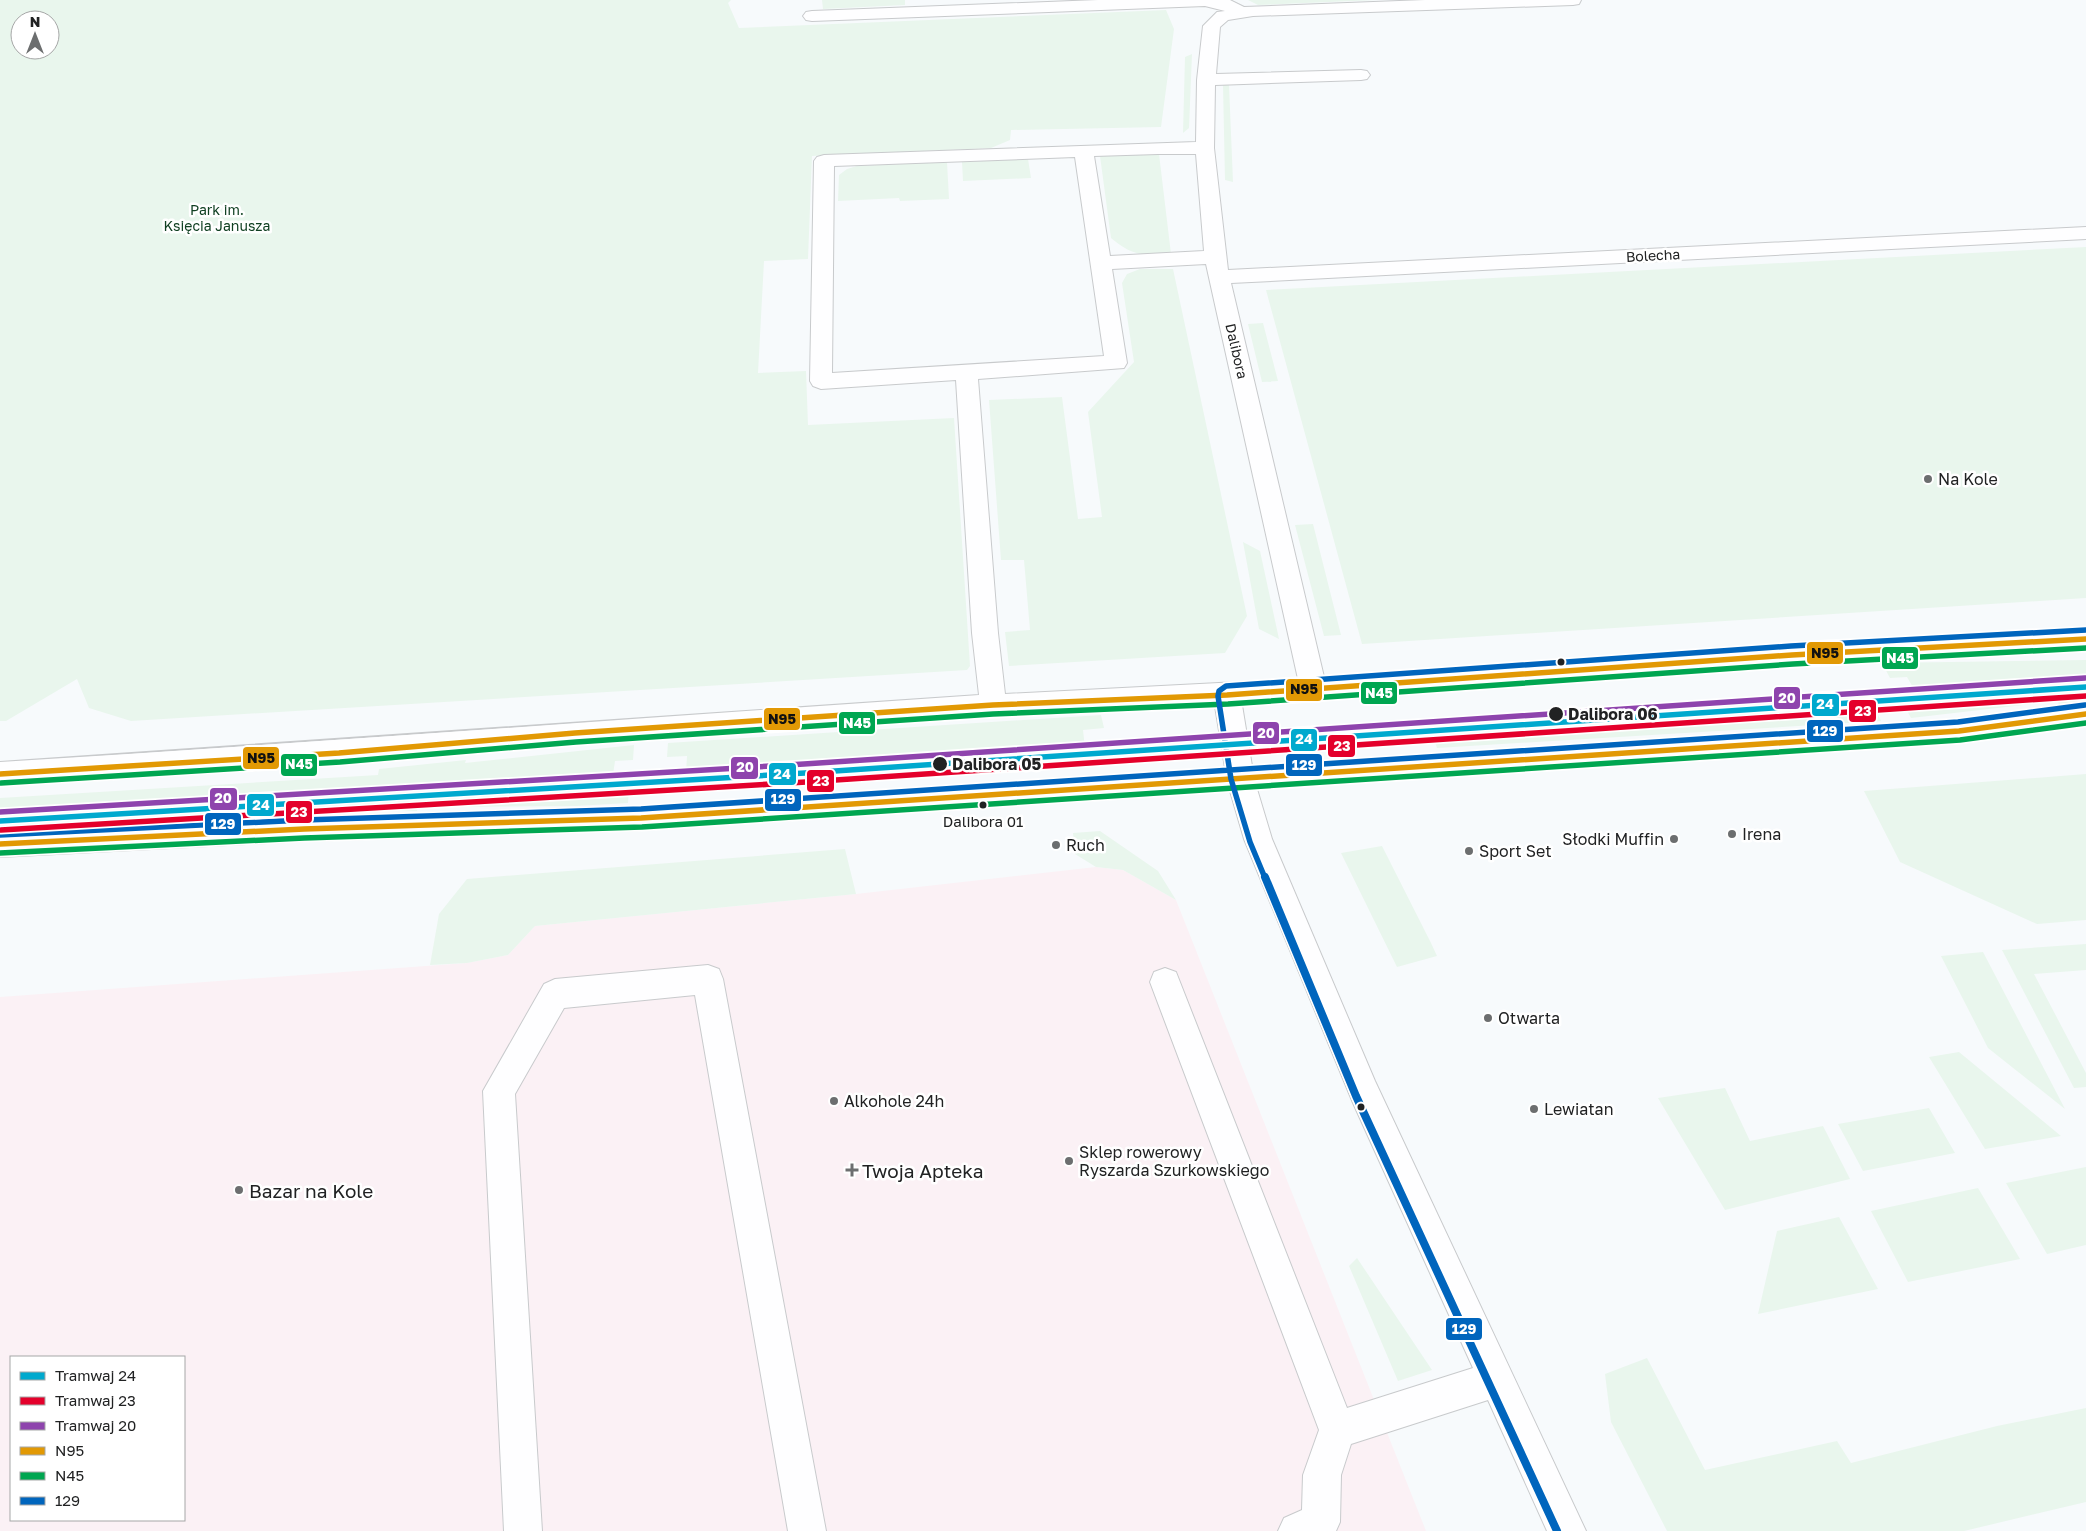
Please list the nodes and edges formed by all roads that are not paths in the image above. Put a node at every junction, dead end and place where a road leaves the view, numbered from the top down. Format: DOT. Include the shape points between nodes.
graph roads {
  1 [pos="1573,0"];
  2 [pos="1232,14"];
  3 [pos="812,16"];
  4 [pos="1361,75"];
  5 [pos="1206,80"];
  6 [pos="1206,148"];
  7 [pos="1084,151"];
  8 [pos="2086,233"];
  9 [pos="1102,264"];
  10 [pos="1217,267"];
  11 [pos="966,372"];
  12 [pos="2086,639"];
  13 [pos="1313,687"];
  14 [pos="1227,694"];
  15 [pos="993,706"];
  16 [pos="2086,714"];
  17 [pos="0,774"];
  18 [pos="1240,778"];
  19 [pos="0,844"];
  20 [pos="1164,982"];
  21 [pos="1497,1379"];
  22 [pos="1337,1430"];
  23 [pos="523,1531"];
  24 [pos="807,1531"];
  25 [pos="1297,1531"];
  26 [pos="1567,1531"];
  1 -- 2 [label="street"];
  2 -- 3 [label="street" via="1223,3 1205,1"];
  2 -- 5 [label="street, Dalibora" via="1215,22 1210,32"];
  4 -- 5 [label="street"];
  5 -- 6 [label="street, Dalibora"];
  6 -- 7 [label="street"];
  6 -- 10 [label="street, Dalibora"];
  7 -- 9 [label="street"];
  7 -- 11 [label="street" via="824,161 821,381"];
  8 -- 10 [label="street, Bolecha"];
  9 -- 10 [label="street, Bolecha"];
  9 -- 11 [label="street" via="1116,363"];
  10 -- 13 [label="street, Dalibora"];
  11 -- 15 [label="street"];
  12 -- 13 [label="street"];
  13 -- 14 [label="street"];
  14 -- 15 [label="street"];
  14 -- 18 [label="street"];
  15 -- 17 [label="street"];
  16 -- 18 [label="street" via="1959,730"];
  18 -- 19 [label="street" via="641,818 304,829"];
  18 -- 21 [label="street" via="1258,839 1364,1092"];
  20 -- 22 [label="street"];
  21 -- 22 [label="street"];
  21 -- 26 [label="street"];
  22 -- 25 [label="street" via="1322,1475 1321,1522"];
  23 -- 24 [label="street" via="499,1091 555,994 708,979"];
}
